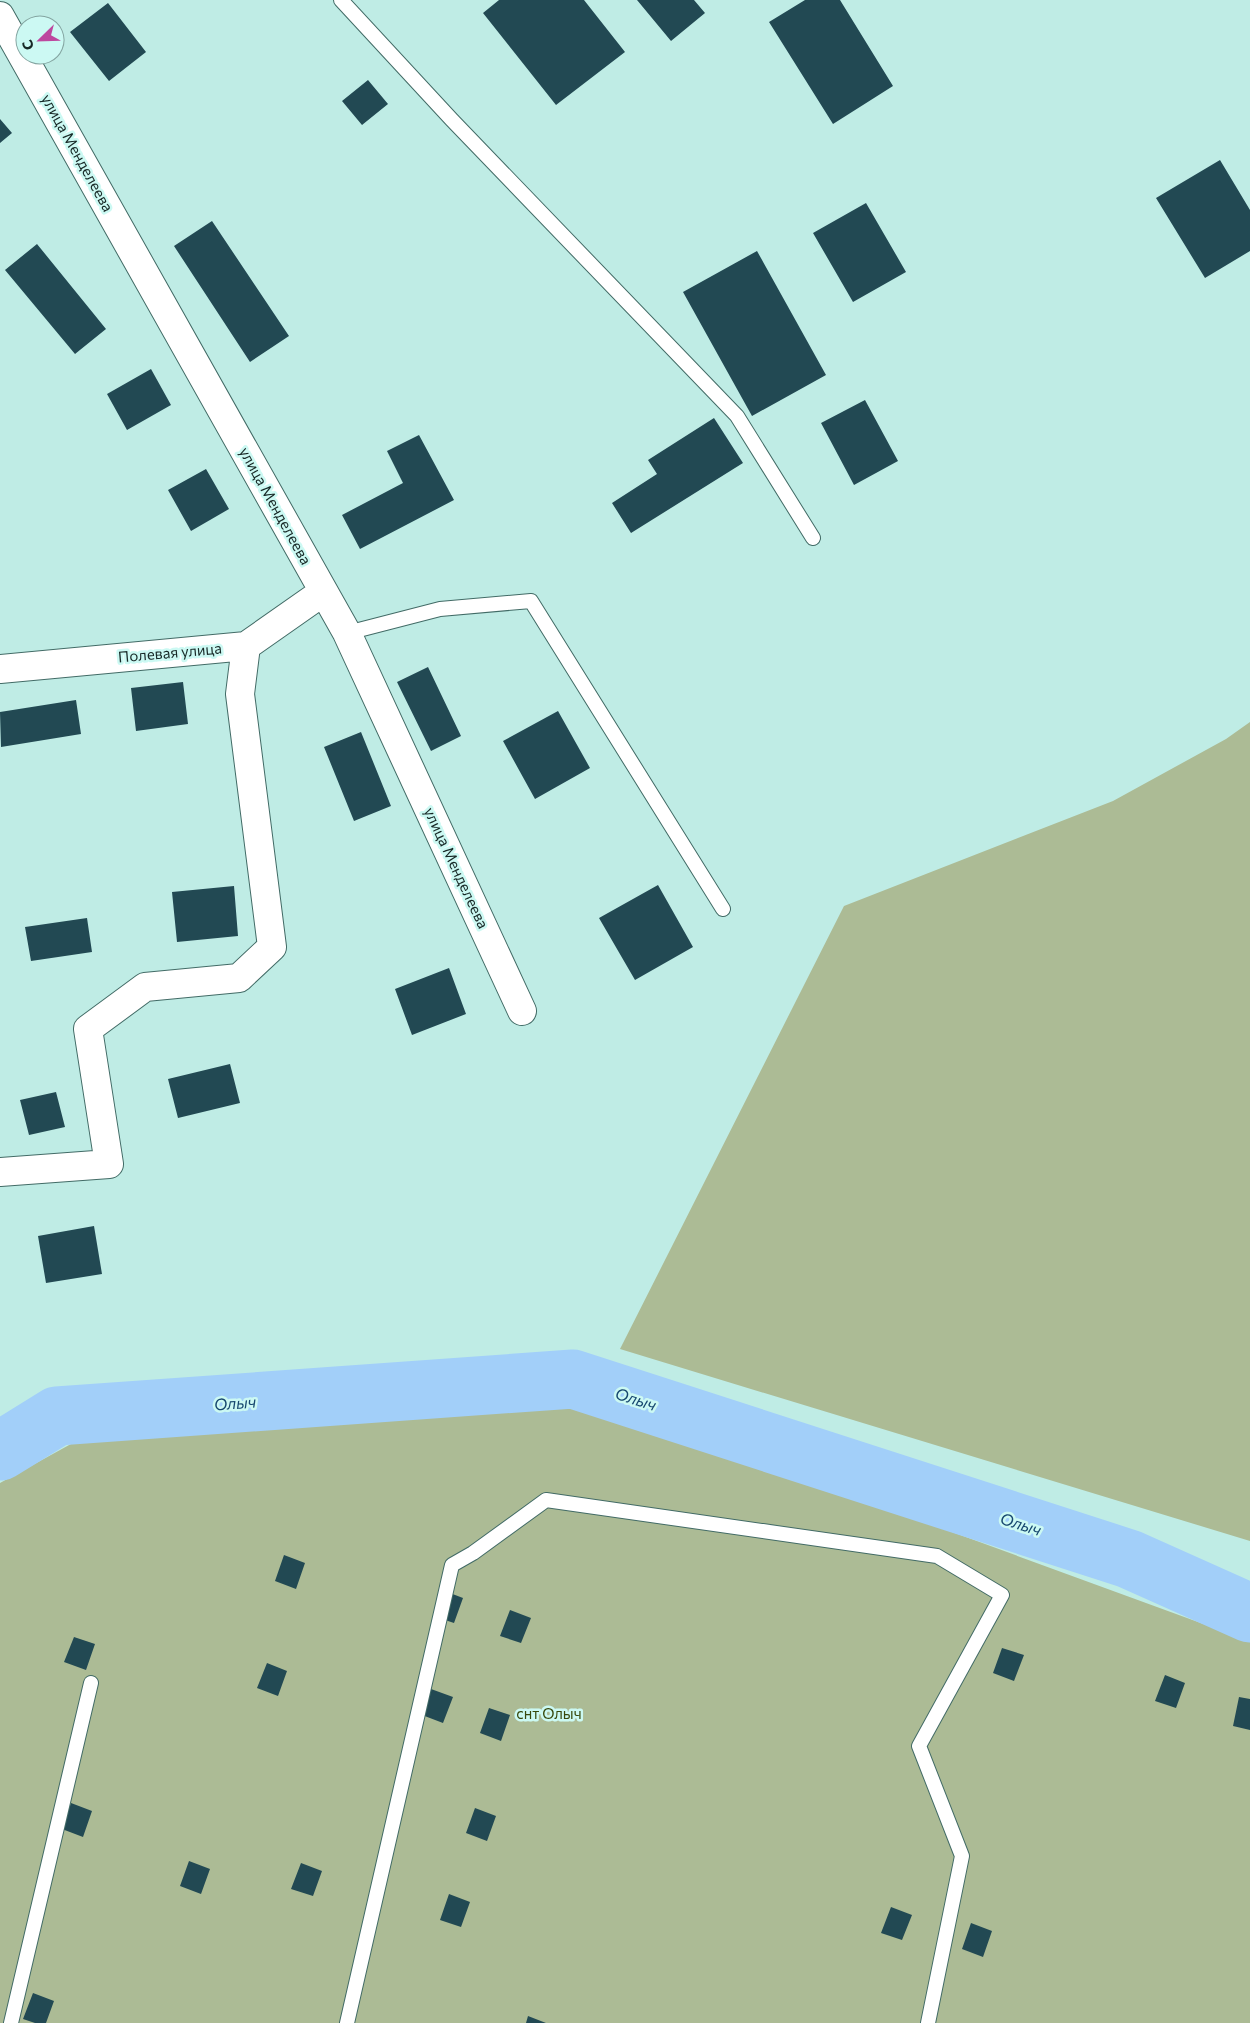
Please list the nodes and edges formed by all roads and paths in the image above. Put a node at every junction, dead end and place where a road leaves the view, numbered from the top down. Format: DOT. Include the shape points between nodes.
graph roads {
  1 [pos="342,0"];
  2 [pos="0,16"];
  3 [pos="813,538"];
  4 [pos="323,592"];
  5 [pos="347,633"];
  6 [pos="246,646"];
  7 [pos="0,669"];
  8 [pos="723,910"];
  9 [pos="522,1011"];
  10 [pos="0,1172"];
  11 [pos="91,1683"];
  12 [pos="10,2023"];
  13 [pos="347,2023"];
  14 [pos="928,2023"];
  1 -- 3 [label="lane" via="459,127 737,416"];
  2 -- 4 [label="street, улица Менделеева"];
  4 -- 5 [label="street, улица Менделеева"];
  4 -- 6 [label="street, Полевая улица"];
  5 -- 8 [label="lane" via="440,610 531,601"];
  5 -- 9 [label="street, улица Менделеева"];
  6 -- 7 [label="street, Полевая улица"];
  6 -- 10 [label="street" via="240,694 272,947 239,978 145,987 88,1029 109,1164"];
  11 -- 12 [label="lane"];
  13 -- 14 [label="lane" via="452,1565 546,1500 937,1556 1002,1595 919,1746 962,1856"];
}
